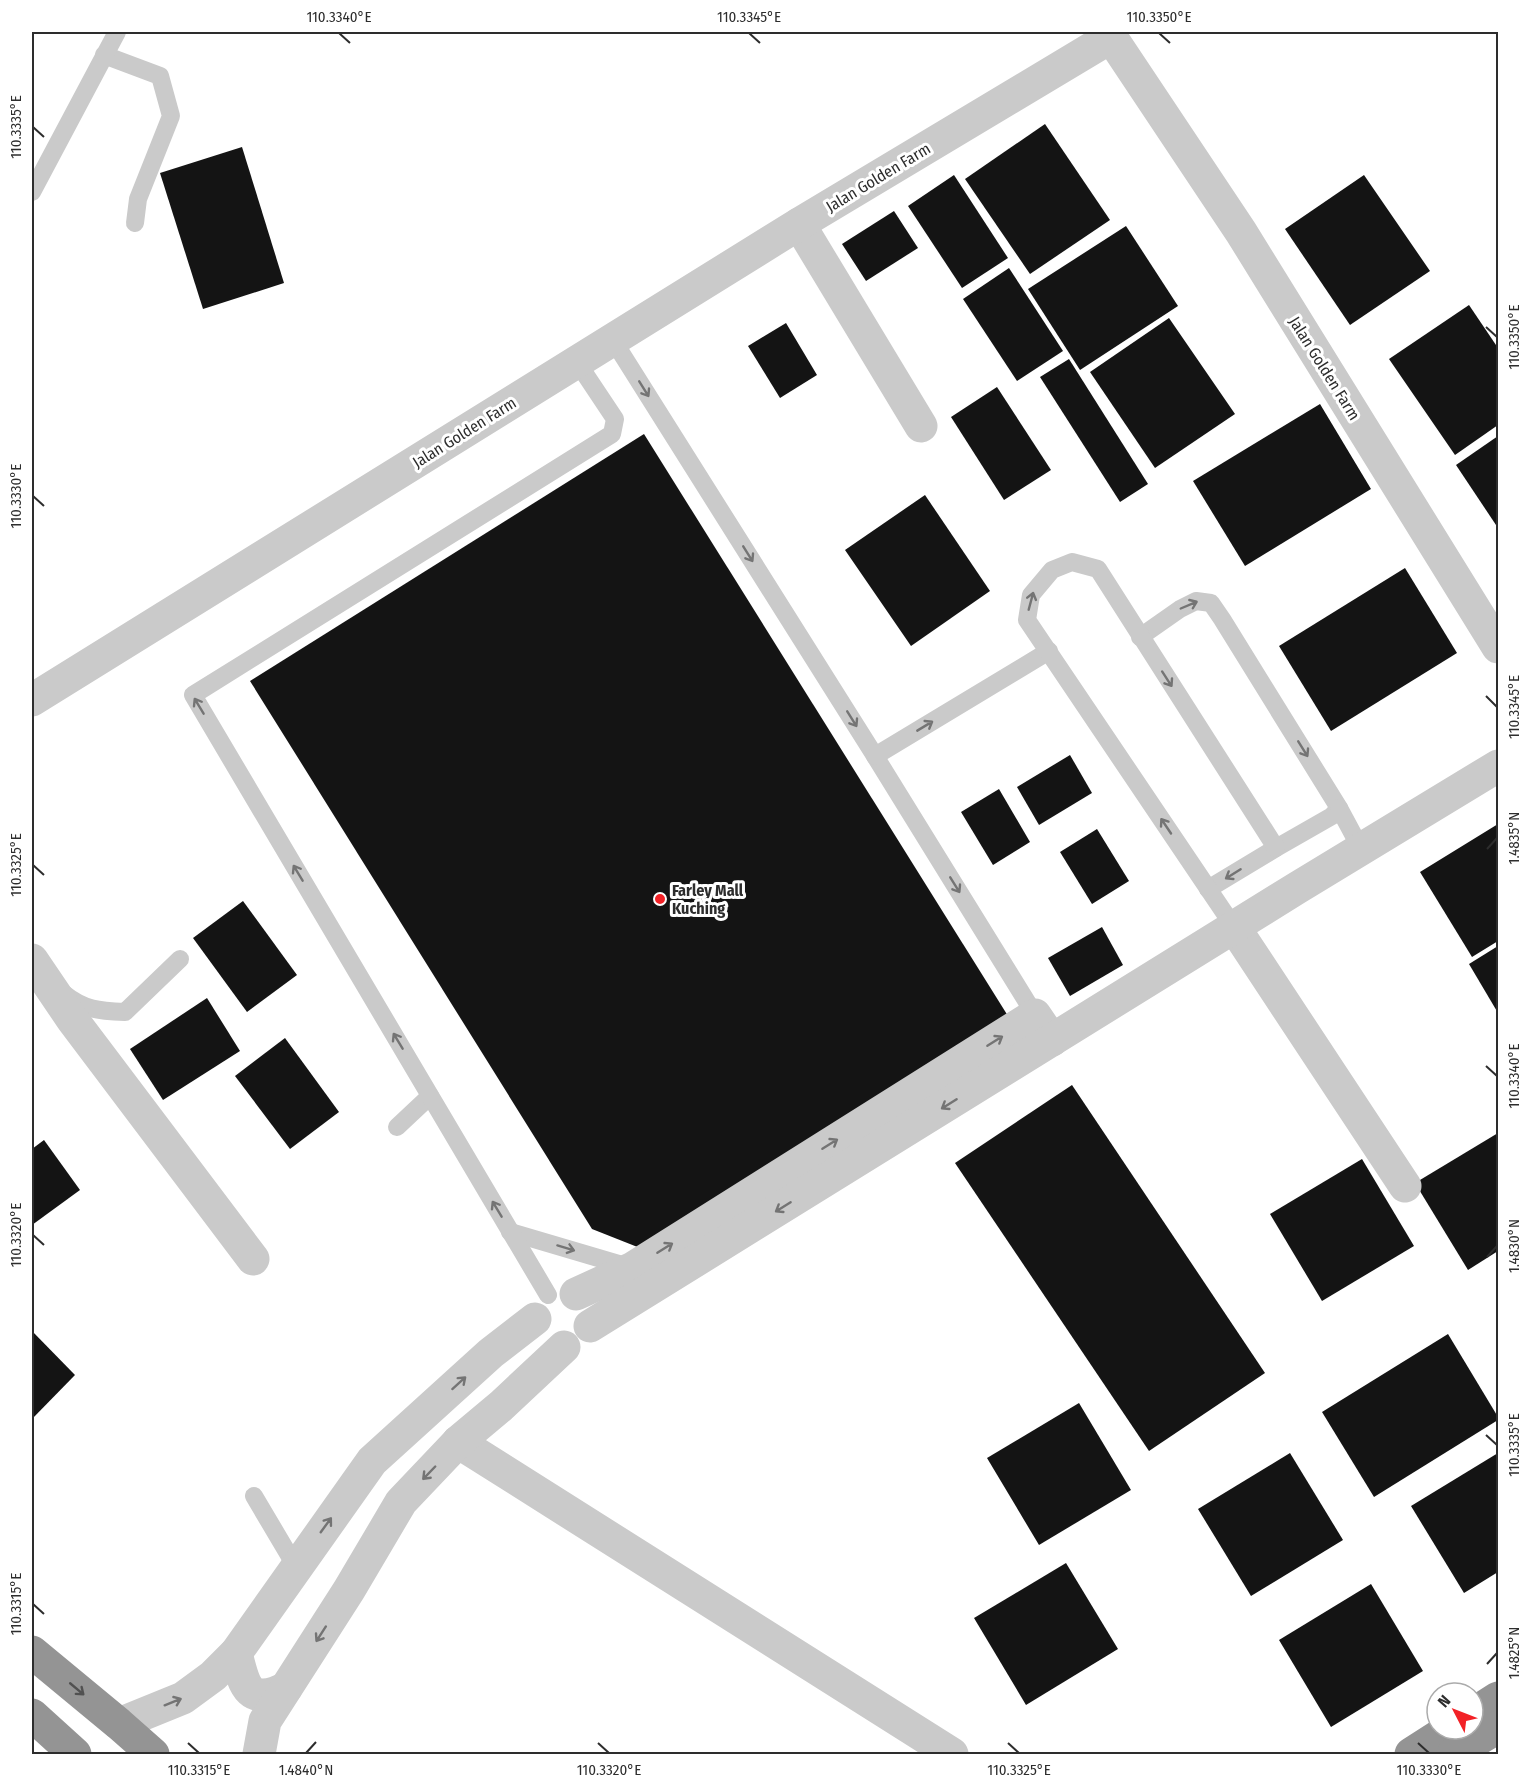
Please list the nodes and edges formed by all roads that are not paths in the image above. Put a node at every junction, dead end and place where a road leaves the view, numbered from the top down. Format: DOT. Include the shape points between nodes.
graph roads {
  1 [pos="117,32"];
  2 [pos="104,55"];
  3 [pos="32,192"];
  4 [pos="135,223"];
  5 [pos="799,224"];
  6 [pos="613,340"];
  7 [pos="577,362"];
  8 [pos="921,426"];
  9 [pos="1140,637"];
  10 [pos="1498,647"];
  11 [pos="1049,651"];
  12 [pos="32,700"];
  13 [pos="875,756"];
  14 [pos="1498,766"];
  15 [pos="1339,808"];
  16 [pos="1276,848"];
  17 [pos="1361,849"];
  18 [pos="1208,889"];
  19 [pos="1234,927"];
  20 [pos="180,959"];
  21 [pos="37,968"];
  22 [pos="1044,1028"];
  23 [pos="430,1096"];
  24 [pos="397,1127"];
  25 [pos="1405,1186"];
  26 [pos="510,1232"];
  27 [pos="253,1259"];
  28 [pos="633,1268"];
  29 [pos="553,1303"];
  30 [pos="590,1326"];
  31 [pos="564,1347"];
  32 [pos="458,1442"];
  33 [pos="254,1496"];
  34 [pos="296,1567"];
  35 [pos="32,1652"];
  36 [pos="236,1653"];
  37 [pos="286,1688"];
  38 [pos="1498,1698"];
  39 [pos="1485,1706"];
  40 [pos="32,1715"];
  41 [pos="119,1724"];
  42 [pos="1498,1727"];
  43 [pos="1432,1741"];
  44 [pos="75,1755"];
  45 [pos="153,1755"];
  46 [pos="259,1755"];
  47 [pos="952,1755"];
  48 [pos="1411,1755"];
  49 [pos="1453,1755"];
  1 -- 2 [label="lane"];
  2 -- 3 [label="lane"];
  2 -- 4 [label="lane" via="160,76 171,116 138,199"];
  5 -- 6 [label="street, Jalan Golden Farm"];
  5 -- 8 [label="street"];
  5 -- 10 [label="street, Jalan Golden Farm" via="1111,37 1241,232"];
  6 -- 7 [label="street, Jalan Golden Farm"];
  6 -- 13 [label="lane, one-way"];
  7 -- 12 [label="street, Jalan Golden Farm"];
  23 -- 7 [label="lane, one-way" via="193,695 612,434 615,420"];
  11 -- 9 [label="lane, one-way" via="1027,620 1031,595 1052,570 1072,562 1098,569"];
  9 -- 15 [label="lane, one-way" via="1196,601 1211,603"];
  9 -- 16 [label="lane, one-way"];
  13 -- 11 [label="lane, one-way"];
  18 -- 11 [label="lane, one-way"];
  13 -- 22 [label="lane, one-way"];
  14 -- 17 [label="street"];
  15 -- 16 [label="lane" via="1332,816"];
  15 -- 17 [label="lane"];
  16 -- 18 [label="lane, one-way"];
  17 -- 19 [label="street"];
  18 -- 19 [label="lane"];
  19 -- 22 [label="street"];
  19 -- 25 [label="street"];
  20 -- 21 [label="lane" via="125,1012 96,1011 75,1003"];
  21 -- 27 [label="street"];
  28 -- 22 [label="street, one-way"];
  22 -- 30 [label="street, one-way"];
  23 -- 24 [label="lane"];
  26 -- 23 [label="lane, one-way"];
  26 -- 28 [label="lane, one-way"];
  26 -- 29 [label="lane"];
  28 -- 29 [label="street"];
  29 -- 30 [label="street" via="583,1300 589,1307"];
  29 -- 31 [label="street" via="536,1328 547,1342"];
  34 -- 29 [label="street, one-way" via="372,1461 491,1353"];
  30 -- 31 [label="street" via="581,1341"];
  31 -- 32 [label="street"];
  32 -- 37 [label="street, one-way" via="401,1502"];
  32 -- 47 [label="street"];
  33 -- 34 [label="lane"];
  34 -- 36 [label="street"];
  35 -- 41 [label="highway, one-way"];
  36 -- 37 [label="street" via="245,1685 252,1692 271,1695"];
  41 -- 36 [label="street, one-way" via="183,1698"];
  37 -- 46 [label="street" via="265,1721"];
  38 -- 39 [label="highway"];
  40 -- 44 [label="highway"];
  41 -- 45 [label="highway"];
  42 -- 49 [label="highway"];
  43 -- 48 [label="highway"];
}
